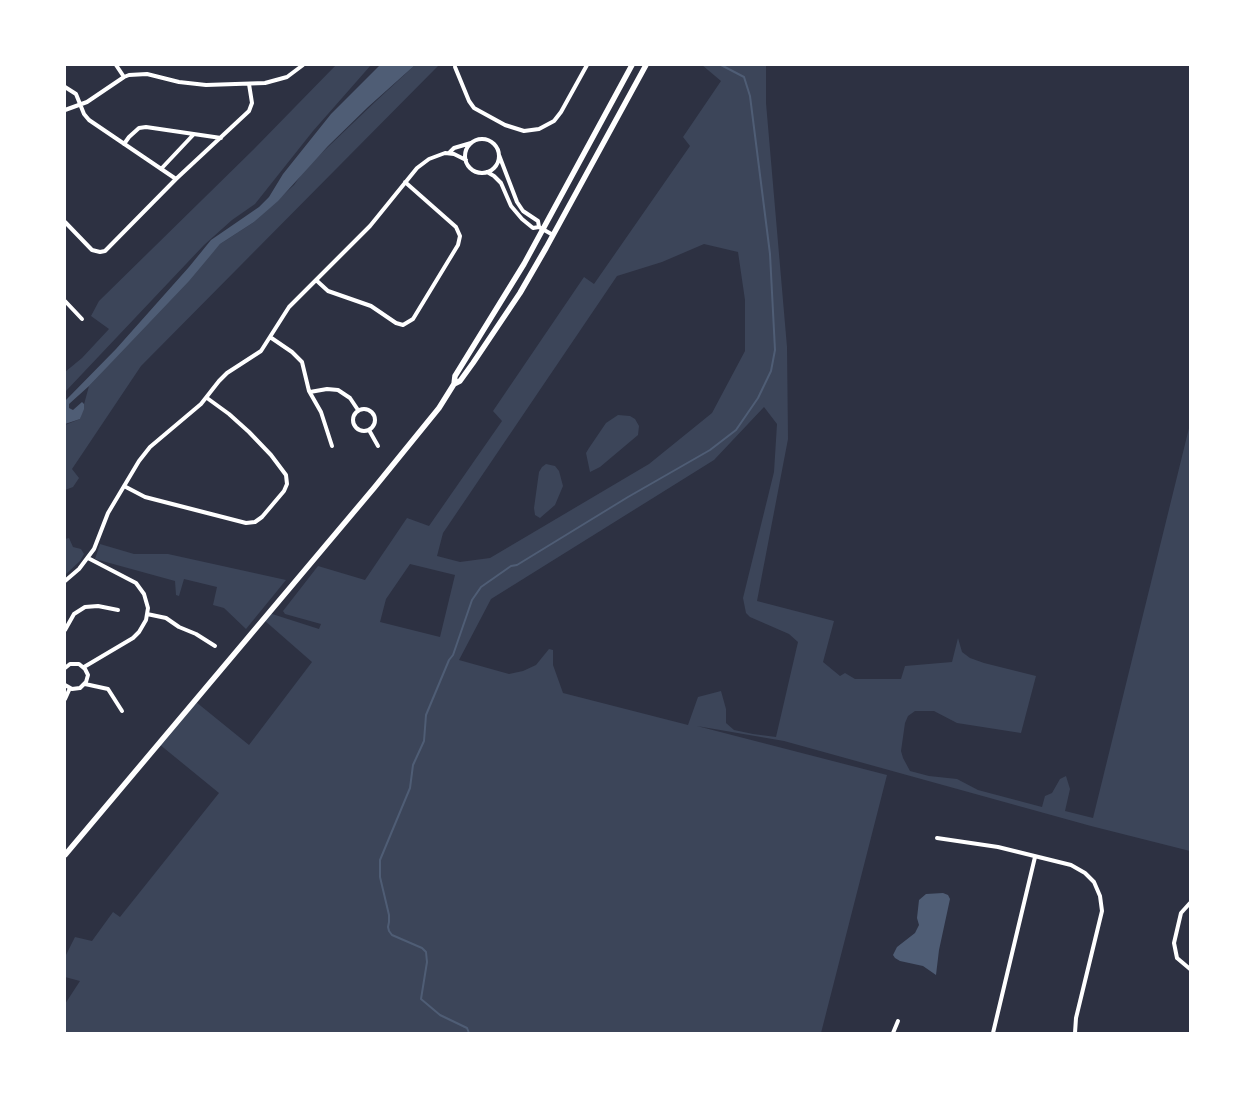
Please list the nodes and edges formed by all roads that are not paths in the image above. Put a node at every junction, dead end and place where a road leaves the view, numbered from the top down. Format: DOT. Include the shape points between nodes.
graph roads {
  1 [pos="116,65"];
  2 [pos="303,65"];
  3 [pos="587,65"];
  4 [pos="632,65"];
  5 [pos="646,65"];
  6 [pos="456,67"];
  7 [pos="124,77"];
  8 [pos="249,84"];
  9 [pos="65,86"];
  10 [pos="80,106"];
  11 [pos="65,110"];
  12 [pos="194,134"];
  13 [pos="221,138"];
  14 [pos="471,143"];
  15 [pos="124,144"];
  16 [pos="498,151"];
  17 [pos="448,153"];
  18 [pos="466,160"];
  19 [pos="161,169"];
  20 [pos="487,172"];
  21 [pos="176,180"];
  22 [pos="405,182"];
  23 [pos="65,222"];
  24 [pos="541,228"];
  25 [pos="553,235"];
  26 [pos="316,280"];
  27 [pos="65,302"];
  28 [pos="82,319"];
  29 [pos="270,337"];
  30 [pos="454,384"];
  31 [pos="310,392"];
  32 [pos="207,398"];
  33 [pos="358,410"];
  34 [pos="369,430"];
  35 [pos="332,446"];
  36 [pos="378,446"];
  37 [pos="124,486"];
  38 [pos="88,558"];
  39 [pos="65,581"];
  40 [pos="118,610"];
  41 [pos="147,614"];
  42 [pos="65,630"];
  43 [pos="215,646"];
  44 [pos="65,660"];
  45 [pos="67,666"];
  46 [pos="84,667"];
  47 [pos="85,684"];
  48 [pos="65,685"];
  49 [pos="70,688"];
  50 [pos="65,699"];
  51 [pos="122,710"];
  52 [pos="937,838"];
  53 [pos="65,855"];
  54 [pos="1035,857"];
  55 [pos="1190,903"];
  56 [pos="1190,969"];
  57 [pos="898,1021"];
  58 [pos="893,1033"];
  59 [pos="993,1033"];
  60 [pos="1074,1033"];
  1 -- 7 [label="street"];
  2 -- 8 [label="street" via="279,80"];
  3 -- 6 [label="street" via="554,120 544,127 524,131 504,125 474,108"];
  4 -- 24 [label="main road"];
  5 -- 25 [label="main road"];
  7 -- 8 [label="street" via="147,74 197,85"];
  7 -- 10 [label="street"];
  8 -- 13 [label="street" via="250,111"];
  9 -- 10 [label="street" via="76,94"];
  10 -- 11 [label="street"];
  10 -- 15 [label="street" via="89,120"];
  12 -- 13 [label="street"];
  12 -- 15 [label="street" via="146,127 139,128"];
  12 -- 19 [label="street"];
  13 -- 21 [label="street"];
  14 -- 16 [label="street" via="478,139 488,140"];
  14 -- 17 [label="street"];
  14 -- 18 [label="street" via="465,152"];
  15 -- 19 [label="street"];
  16 -- 20 [label="street" via="496,165"];
  16 -- 24 [label="street" via="517,202"];
  17 -- 18 [label="street"];
  17 -- 22 [label="street" via="424,162"];
  18 -- 20 [label="street" via="473,170"];
  19 -- 21 [label="street"];
  20 -- 24 [label="street" via="501,183 518,215 533,228"];
  21 -- 23 [label="street" via="107,249 100,252 91,249"];
  22 -- 26 [label="street" via="370,226"];
  22 -- 26 [label="street" via="459,232 458,244 413,320 407,324 395,323 371,306 328,291"];
  24 -- 25 [label="street"];
  24 -- 30 [label="main road" via="516,277 455,376"];
  25 -- 30 [label="main road" via="486,345 460,381"];
  26 -- 29 [label="street" via="289,307"];
  27 -- 28 [label="street"];
  29 -- 31 [label="street" via="299,358"];
  29 -- 32 [label="street" via="256,355 218,381"];
  30 -- 53 [label="main road" via="439,408 374,488"];
  31 -- 33 [label="street" via="338,390 350,398"];
  31 -- 35 [label="street" via="321,412"];
  32 -- 37 [label="street" via="150,447"];
  32 -- 37 [label="street" via="249,432 286,475 284,491 262,517 246,523 145,497"];
  33 -- 34 [label="street" via="353,417 354,425 361,431"];
  33 -- 34 [label="street" via="366,409 373,413 375,424"];
  34 -- 36 [label="street"];
  37 -- 38 [label="street"];
  38 -- 39 [label="street"];
  38 -- 41 [label="street" via="136,583 145,597"];
  40 -- 42 [label="street" via="85,606 74,614"];
  41 -- 43 [label="street" via="166,618"];
  41 -- 46 [label="street" via="144,625 133,638"];
  44 -- 45 [label="street"];
  45 -- 46 [label="street" via="76,663"];
  46 -- 47 [label="street" via="88,675"];
  47 -- 49 [label="street" via="78,689"];
  47 -- 51 [label="street" via="108,689"];
  48 -- 49 [label="street"];
  49 -- 50 [label="street"];
  52 -- 54 [label="street"];
  54 -- 59 [label="street"];
  54 -- 60 [label="street" via="1079,869 1092,879 1100,896 1101,915"];
  55 -- 56 [label="street" via="1181,913 1174,943 1177,958"];
  57 -- 58 [label="street"];
}
